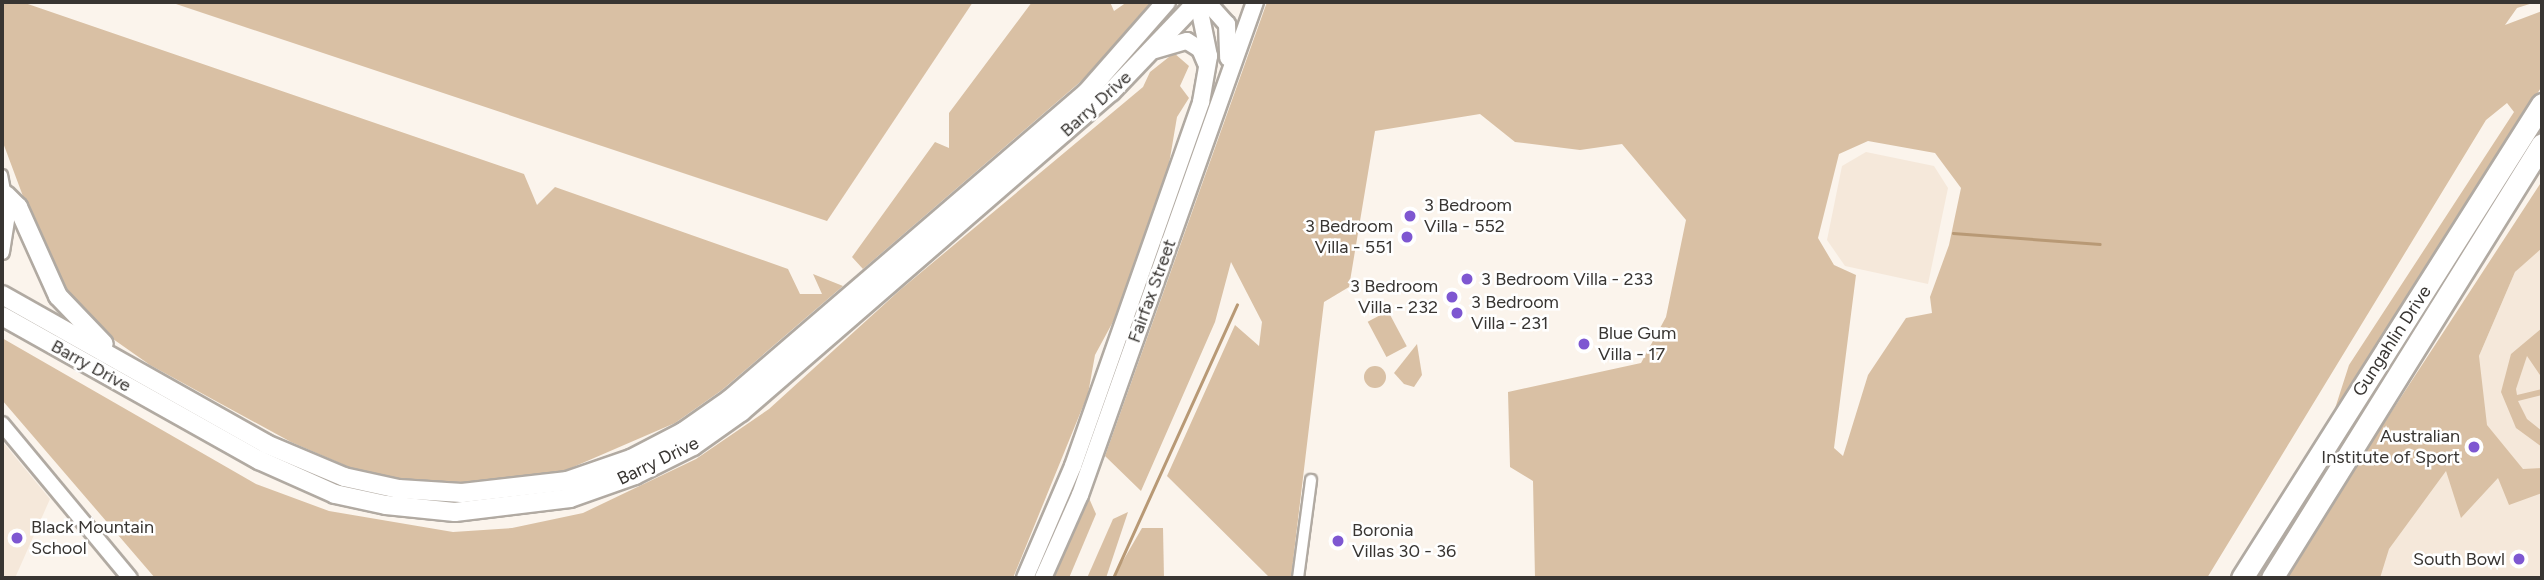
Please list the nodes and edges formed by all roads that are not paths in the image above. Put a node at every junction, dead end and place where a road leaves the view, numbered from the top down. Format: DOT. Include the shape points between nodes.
graph roads {
  1 [pos="1166,2"];
  2 [pos="1181,2"];
  3 [pos="1198,2"];
  4 [pos="1207,2"];
  5 [pos="1255,2"];
  6 [pos="1127,50"];
  7 [pos="1155,50"];
  8 [pos="1208,72"];
  9 [pos="1221,95"];
  10 [pos="2542,104"];
  11 [pos="2542,144"];
  12 [pos="2,175"];
  13 [pos="4,194"];
  14 [pos="2,252"];
  15 [pos="5,297"];
  16 [pos="2,317"];
  17 [pos="140,374"];
  18 [pos="2,424"];
  19 [pos="1311,480"];
  20 [pos="130,578"];
  21 [pos="1025,578"];
  22 [pos="1042,578"];
  23 [pos="1298,578"];
  24 [pos="2242,578"];
  25 [pos="2272,578"];
  1 -- 6 [label="main road, Barry Drive"];
  2 -- 6 [label="main road"];
  3 -- 7 [label="main road, Barry Drive"];
  3 -- 8 [label="main road, Fairfax Street" via="1209,50"];
  4 -- 9 [label="main road" via="1220,13 1228,30"];
  5 -- 9 [label="main road, Fairfax Street"];
  6 -- 17 [label="main road, Barry Drive" via="1072,106 730,398 683,432 631,459 567,481 462,493 399,489 344,477 266,444"];
  7 -- 8 [label="main road" via="1191,42 1202,52"];
  7 -- 16 [label="main road, Barry Drive" via="741,412 693,446 635,475 570,498 455,512 335,494 259,460"];
  8 -- 21 [label="main road, Fairfax Street" via="1077,453"];
  9 -- 22 [label="main road, Fairfax Street" via="1080,495"];
  10 -- 24 [label="highway, Gungahlin Drive"];
  11 -- 25 [label="highway, Gungahlin Drive"];
  12 -- 13 [label="street"];
  13 -- 14 [label="street"];
  13 -- 17 [label="main road" via="18,207 58,296 87,330"];
  15 -- 17 [label="main road, Barry Drive"];
  18 -- 20 [label="street"];
  19 -- 23 [label="street"];
}
